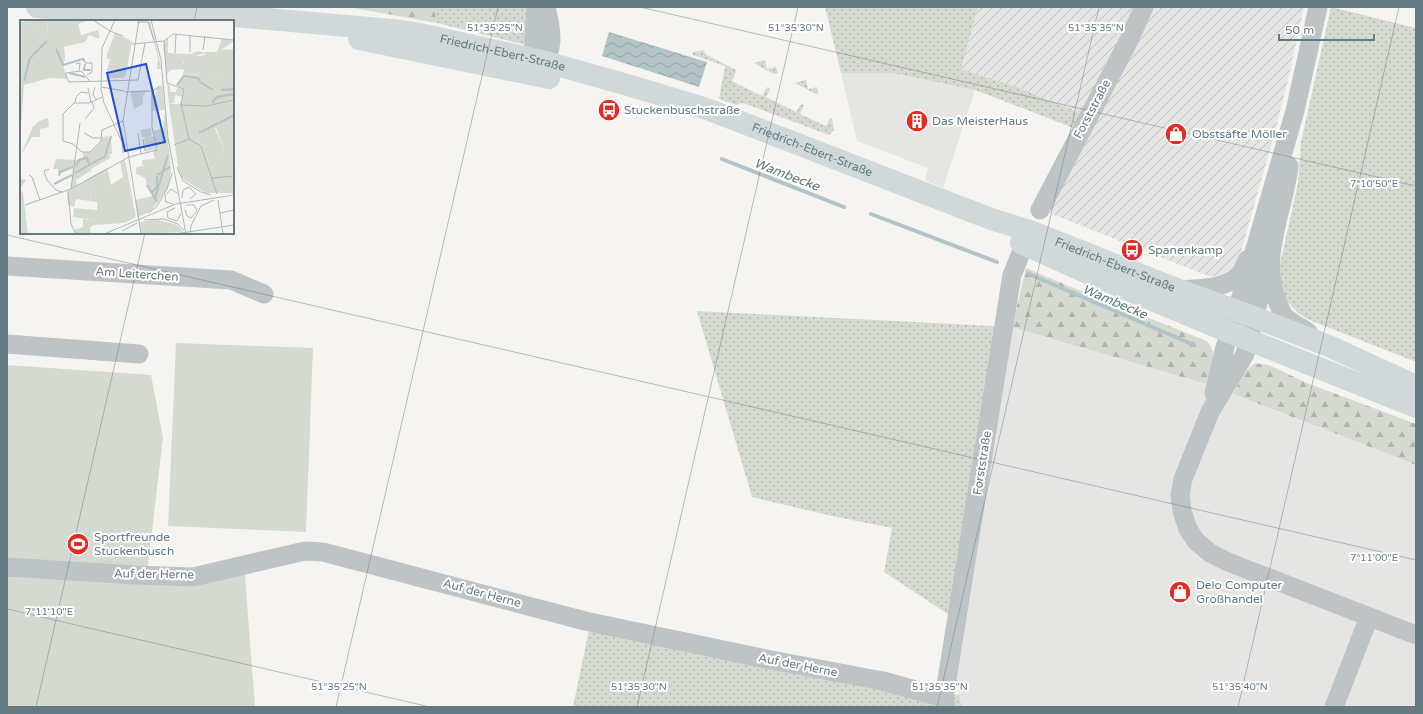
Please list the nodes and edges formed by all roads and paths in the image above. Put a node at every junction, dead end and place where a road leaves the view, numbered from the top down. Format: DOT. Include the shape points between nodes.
graph roads {
  1 [pos="37,7"];
  2 [pos="133,7"];
  3 [pos="536,7"];
  4 [pos="546,7"];
  5 [pos="1144,7"];
  6 [pos="1318,7"];
  7 [pos="194,20"];
  8 [pos="234,24"];
  9 [pos="540,66"];
  10 [pos="1040,210"];
  11 [pos="1027,238"];
  12 [pos="1263,249"];
  13 [pos="7,266"];
  14 [pos="1179,290"];
  15 [pos="264,294"];
  16 [pos="1245,314"];
  17 [pos="1239,336"];
  18 [pos="7,344"];
  19 [pos="1331,348"];
  20 [pos="139,354"];
  21 [pos="1416,386"];
  22 [pos="1416,407"];
  23 [pos="7,567"];
  24 [pos="1369,617"];
  25 [pos="1416,635"];
  26 [pos="945,702"];
  27 [pos="1334,707"];
  1 -- 7 [label="main road"];
  2 -- 9 [label="main road, Friedrich-Ebert-Straße" via="420,34"];
  3 -- 9 [label="street"];
  4 -- 9 [label="street" via="552,40"];
  5 -- 10 [label="street, Forststraße"];
  6 -- 12 [label="street"];
  8 -- 9 [label="main road, Friedrich-Ebert-Straße" via="334,33"];
  9 -- 11 [label="main road, Friedrich-Ebert-Straße" via="627,98 719,126 834,172"];
  11 -- 14 [label="main road, Friedrich-Ebert-Straße"];
  11 -- 17 [label="main road, Friedrich-Ebert-Straße" via="1083,271"];
  11 -- 26 [label="street, Forststraße" via="1012,275"];
  12 -- 14 [label="street" via="1239,275 1224,285"];
  12 -- 16 [label="street" via="1244,287"];
  12 -- 19 [label="street" via="1276,298 1284,316"];
  13 -- 15 [label="street, Am Leiterchen" via="231,280"];
  14 -- 16 [label="main road, Friedrich-Ebert-Straße"];
  16 -- 17 [label="street"];
  16 -- 19 [label="main road, Friedrich-Ebert-Straße"];
  17 -- 22 [label="main road, Friedrich-Ebert-Straße"];
  17 -- 24 [label="street" via="1183,479 1180,495 1188,529 1196,541 1210,553 1228,562"];
  18 -- 20 [label="street"];
  19 -- 21 [label="main road, Friedrich-Ebert-Straße"];
  23 -- 26 [label="street, Auf der Herne" via="193,577 305,551 322,552 585,621 883,681"];
  24 -- 25 [label="street"];
  24 -- 27 [label="street"];
}
